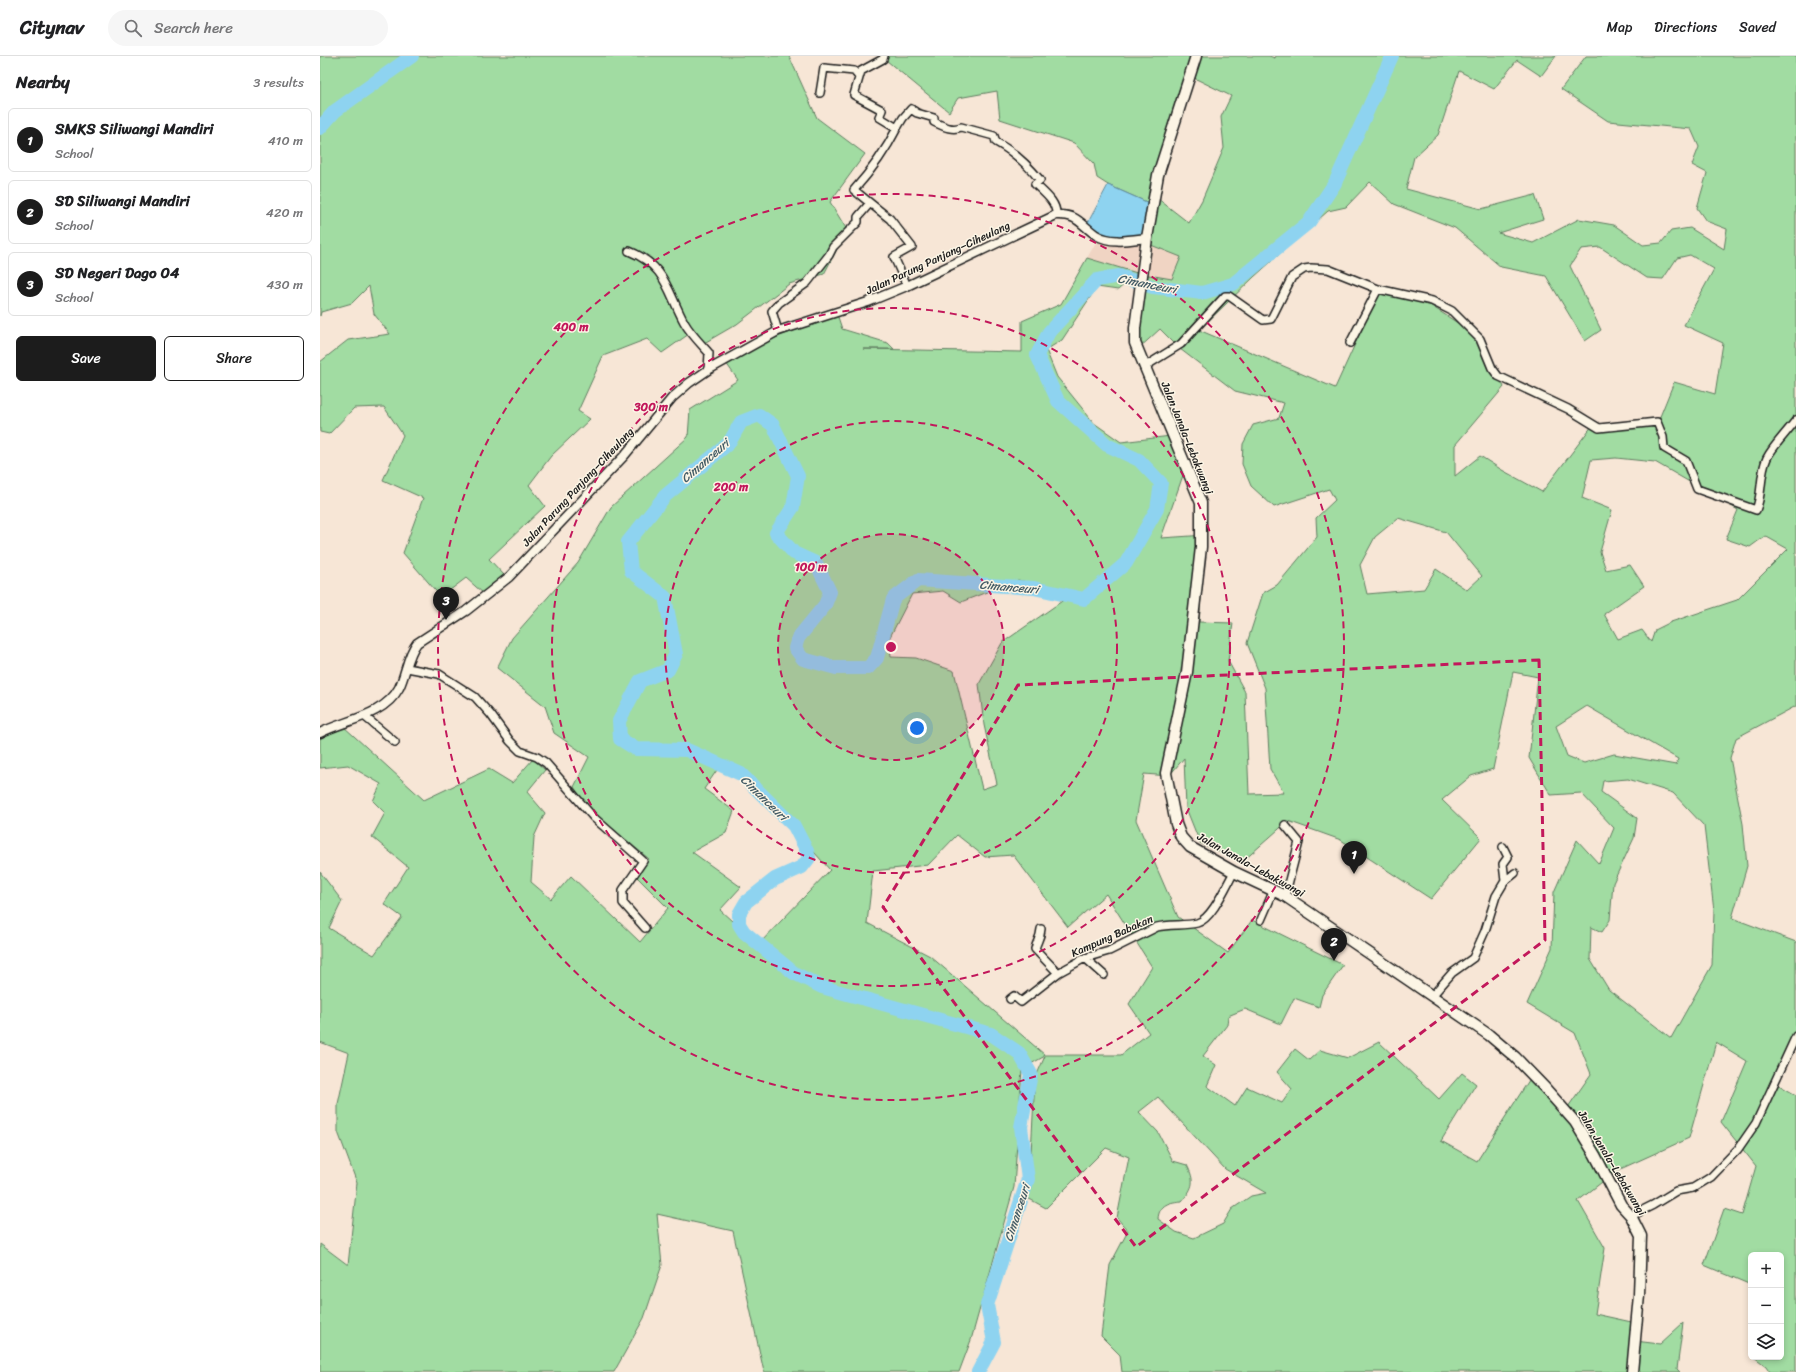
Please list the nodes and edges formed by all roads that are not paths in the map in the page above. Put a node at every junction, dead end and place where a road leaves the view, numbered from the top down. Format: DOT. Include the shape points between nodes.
graph roads {
  1 [pos="884,56"];
  2 [pos="1196,56"];
  3 [pos="859,77"];
  4 [pos="820,93"];
  5 [pos="898,128"];
  6 [pos="870,203"];
  7 [pos="1056,215"];
  8 [pos="1147,238"];
  9 [pos="630,251"];
  10 [pos="906,286"];
  11 [pos="1378,289"];
  12 [pos="778,331"];
  13 [pos="1350,343"];
  14 [pos="1144,367"];
  15 [pos="708,370"];
  16 [pos="1796,420"];
  17 [pos="407,668"];
  18 [pos="364,716"];
  19 [pos="320,733"];
  20 [pos="395,742"];
  21 [pos="1285,825"];
  22 [pos="1503,847"];
  23 [pos="1234,872"];
  24 [pos="1515,874"];
  25 [pos="1505,881"];
  26 [pos="1274,890"];
  27 [pos="1286,896"];
  28 [pos="1261,920"];
  29 [pos="645,928"];
  30 [pos="1041,929"];
  31 [pos="1085,958"];
  32 [pos="1058,973"];
  33 [pos="1104,975"];
  34 [pos="1432,996"];
  35 [pos="1010,999"];
  36 [pos="1796,1036"];
  37 [pos="1631,1216"];
  38 [pos="1632,1372"];
  1 -- 3 [label="street" via="861,71"];
  2 -- 8 [label="main road" via="1158,175"];
  3 -- 4 [label="street" via="854,71 824,68"];
  3 -- 5 [label="street" via="854,95 882,110 879,118"];
  5 -- 6 [label="street" via="884,153 854,190"];
  5 -- 7 [label="street" via="910,109 934,118 934,122 948,128 955,129 961,126 994,136 996,142 1028,165 1040,180 1035,184 1050,199 1056,208"];
  6 -- 10 [label="street" via="890,219 912,247 894,258"];
  6 -- 12 [label="street" via="858,217 858,222 833,247 807,283 772,310"];
  7 -- 8 [label="street" via="1076,218 1096,235 1118,241"];
  7 -- 10 [label="street, Jalan Parung Panjang–Ciheulang"];
  8 -- 14 [label="main road, Jalan Janala–Lebakwangi" via="1135,328 1135,343"];
  9 -- 15 [label="street" via="648,260 662,273 684,322 709,353"];
  10 -- 12 [label="street, Jalan Parung Panjang–Ciheulang" via="868,302"];
  11 -- 13 [label="street"];
  11 -- 14 [label="street" via="1328,269 1311,268 1292,277 1271,319 1263,320 1229,296 1225,296 1181,344"];
  11 -- 16 [label="street" via="1432,301 1452,312 1480,339 1498,376 1568,409 1599,428 1657,422 1664,448 1686,462 1697,489 1756,510 1761,500 1760,485 1767,458"];
  12 -- 15 [label="street, Jalan Parung Panjang–Ciheulang"];
  14 -- 23 [label="main road, Jalan Janala–Lebakwangi" via="1201,502 1201,547 1187,672 1166,773 1181,837 1190,847"];
  15 -- 17 [label="street, Jalan Parung Panjang–Ciheulang" via="672,398 624,456 509,577 417,643 412,649"];
  17 -- 18 [label="street, Jalan Parung Panjang–Ciheulang" via="394,696"];
  17 -- 29 [label="street" via="439,674 475,697 520,751 546,763 593,817 643,861 623,890 623,903"];
  18 -- 19 [label="street, Jalan Parung Panjang–Ciheulang"];
  18 -- 20 [label="street"];
  21 -- 27 [label="street" via="1299,842"];
  22 -- 25 [label="street" via="1508,857 1503,864"];
  23 -- 26 [label="main road, Jalan Janala–Lebakwangi"];
  23 -- 31 [label="street, Kampung Babakan" via="1204,921 1157,927 1109,951"];
  24 -- 25 [label="street"];
  25 -- 34 [label="street" via="1496,896 1473,958 1452,973"];
  26 -- 27 [label="main road, Jalan Janala–Lebakwangi"];
  26 -- 28 [label="street"];
  27 -- 34 [label="main road, Jalan Janala–Lebakwangi"];
  30 -- 32 [label="street" via="1035,949"];
  31 -- 32 [label="street, Kampung Babakan"];
  31 -- 33 [label="street"];
  32 -- 35 [label="street, Kampung Babakan" via="1021,1002 1014,996"];
  34 -- 37 [label="main road, Jalan Janala–Lebakwangi" via="1489,1035 1545,1088 1575,1122 1621,1205"];
  36 -- 37 [label="street" via="1756,1123 1738,1149 1711,1177 1692,1188 1676,1191"];
  37 -- 38 [label="main road, Jalan Janala–Lebakwangi" via="1641,1236"];
}
